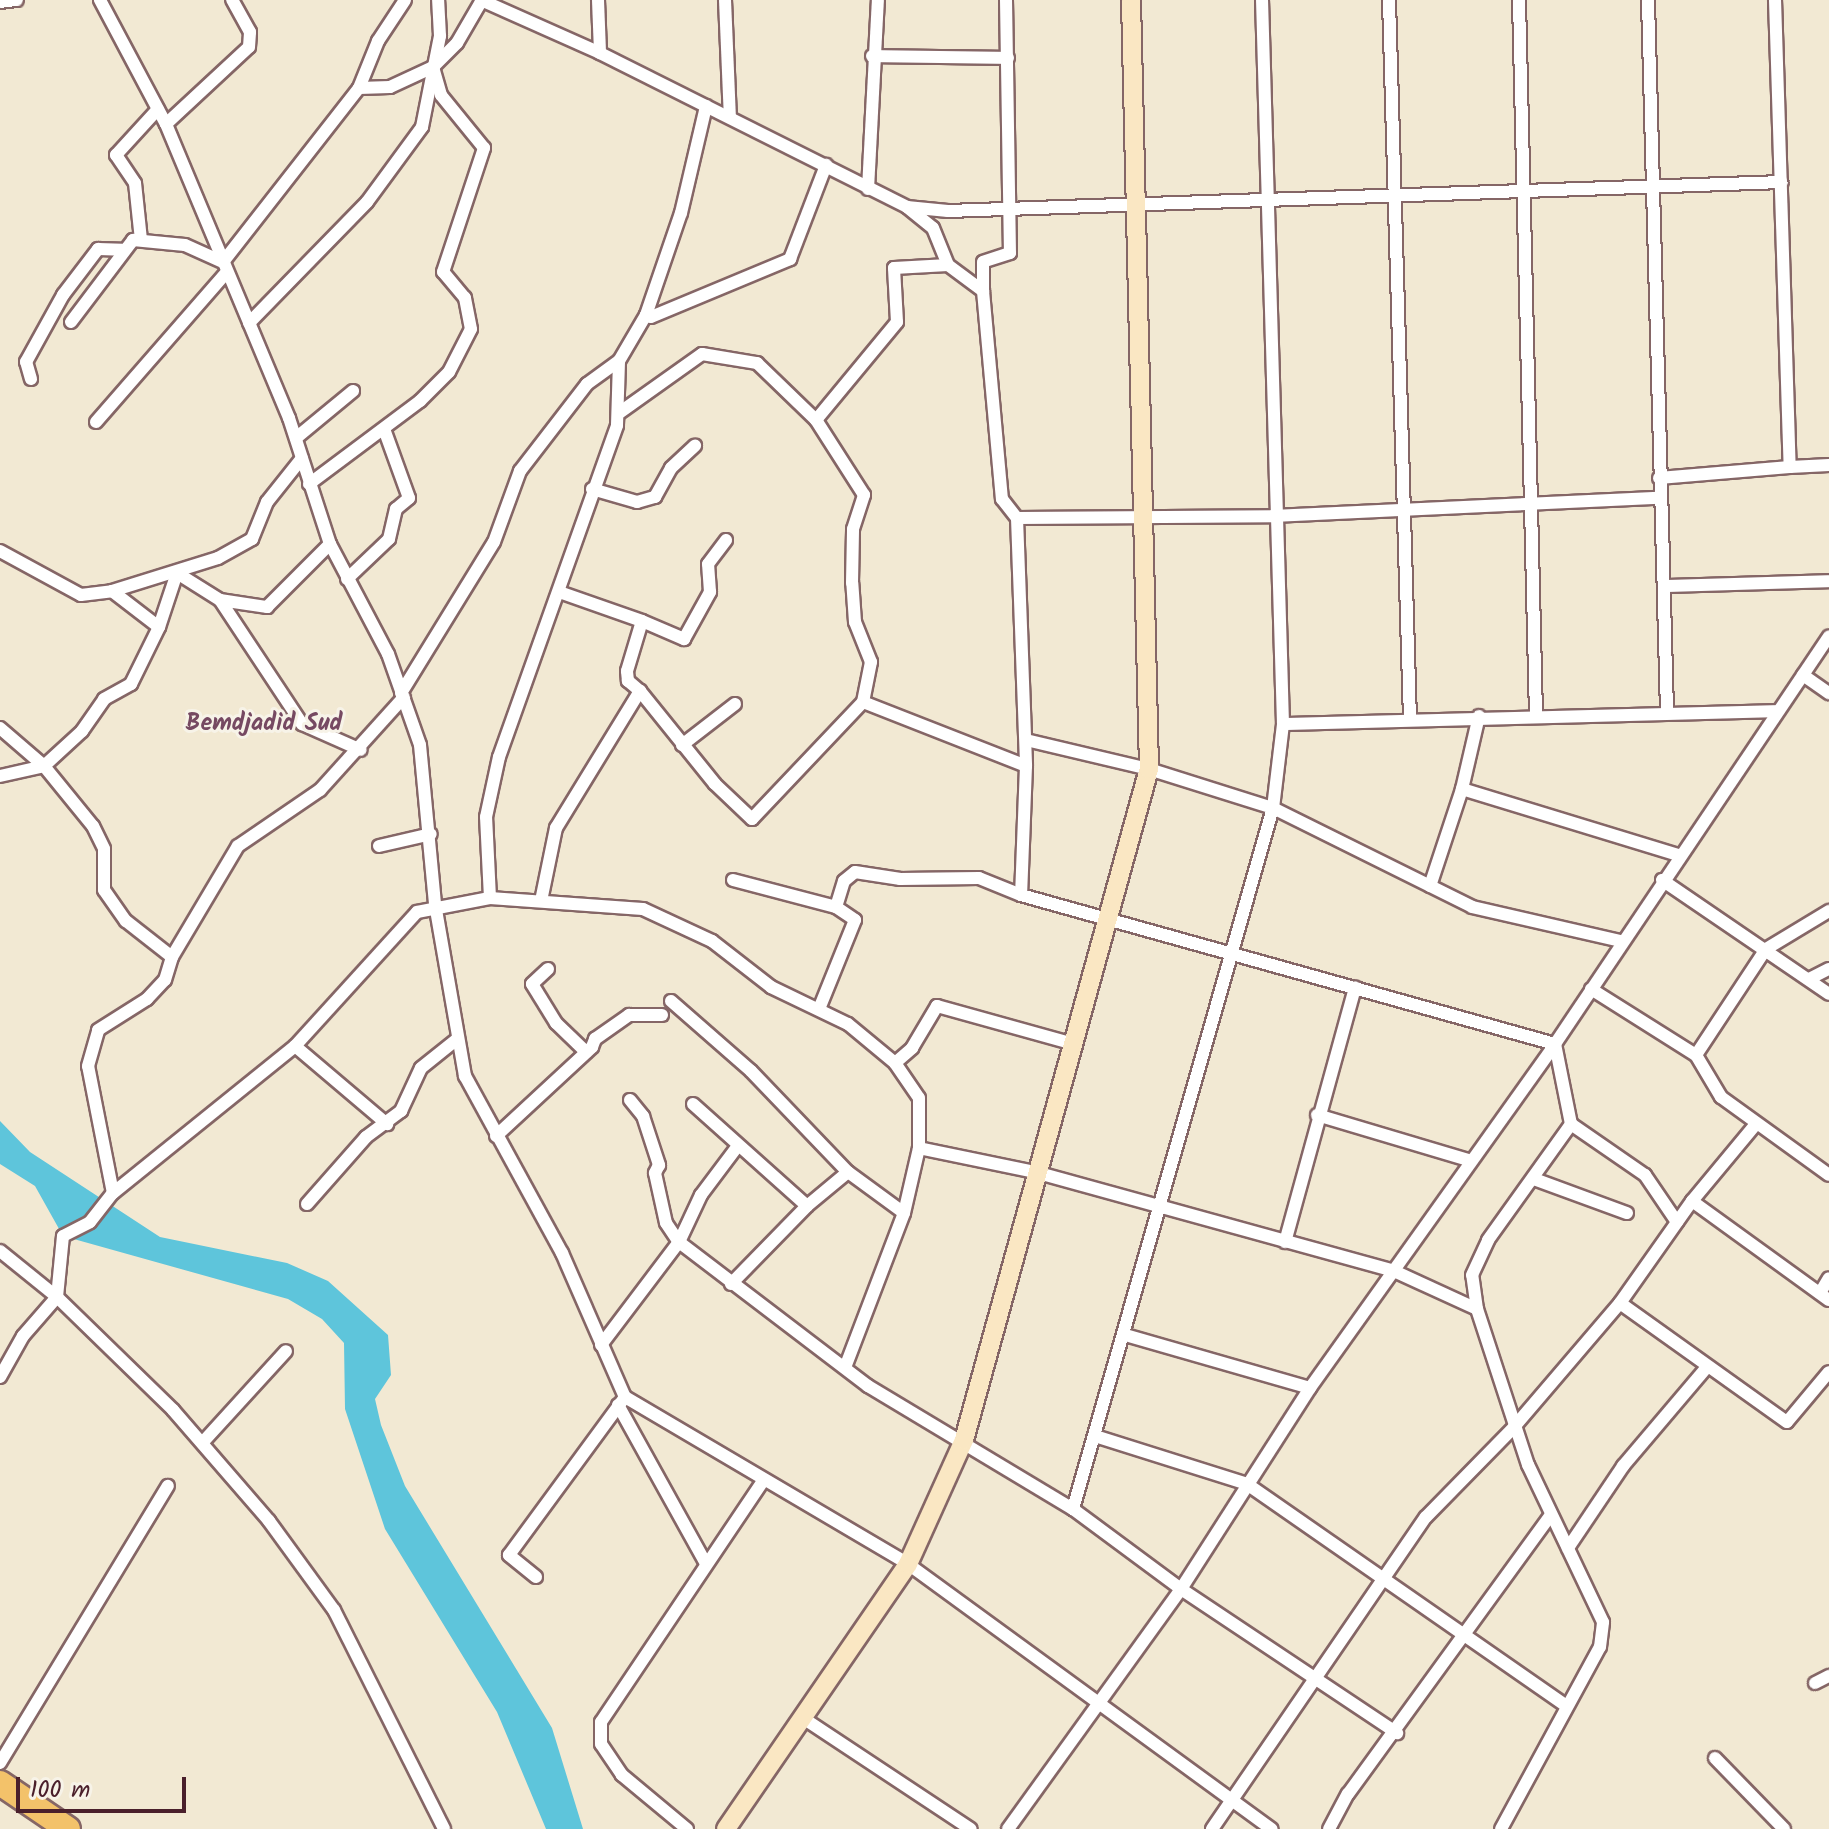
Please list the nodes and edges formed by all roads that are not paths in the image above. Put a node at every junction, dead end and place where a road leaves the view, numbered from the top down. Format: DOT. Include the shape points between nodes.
graph roads {
  1 [pos="17,0"];
  2 [pos="100,0"];
  3 [pos="232,0"];
  4 [pos="405,0"];
  5 [pos="438,0"];
  6 [pos="482,0"];
  7 [pos="598,0"];
  8 [pos="725,0"];
  9 [pos="878,0"];
  10 [pos="1006,0"];
  11 [pos="1131,0"];
  12 [pos="1262,0"];
  13 [pos="1389,0"];
  14 [pos="1519,0"];
  15 [pos="1648,0"];
  16 [pos="1775,0"];
  17 [pos="0,2"];
  18 [pos="600,53"];
  19 [pos="872,56"];
  20 [pos="1008,58"];
  21 [pos="433,67"];
  22 [pos="359,88"];
  23 [pos="706,106"];
  24 [pos="158,109"];
  25 [pos="730,117"];
  26 [pos="166,124"];
  27 [pos="826,165"];
  28 [pos="1781,182"];
  29 [pos="1651,188"];
  30 [pos="868,189"];
  31 [pos="1527,191"];
  32 [pos="1393,196"];
  33 [pos="1270,202"];
  34 [pos="1136,205"];
  35 [pos="907,207"];
  36 [pos="1007,208"];
  37 [pos="141,240"];
  38 [pos="122,250"];
  39 [pos="948,265"];
  40 [pos="225,267"];
  41 [pos="983,291"];
  42 [pos="646,315"];
  43 [pos="71,322"];
  44 [pos="249,323"];
  45 [pos="619,361"];
  46 [pos="31,379"];
  47 [pos="353,391"];
  48 [pos="619,413"];
  49 [pos="816,420"];
  50 [pos="96,422"];
  51 [pos="384,429"];
  52 [pos="296,438"];
  53 [pos="695,446"];
  54 [pos="302,458"];
  55 [pos="1829,465"];
  56 [pos="1790,467"];
  57 [pos="1659,478"];
  58 [pos="309,484"];
  59 [pos="592,489"];
  60 [pos="1659,498"];
  61 [pos="1534,503"];
  62 [pos="1400,510"];
  63 [pos="1273,516"];
  64 [pos="1146,517"];
  65 [pos="1017,518"];
  66 [pos="726,540"];
  67 [pos="330,544"];
  68 [pos="0,551"];
  69 [pos="177,573"];
  70 [pos="347,579"];
  71 [pos="1829,581"];
  72 [pos="1665,586"];
  73 [pos="112,591"];
  74 [pos="562,593"];
  75 [pos="220,600"];
  76 [pos="642,621"];
  77 [pos="159,627"];
  78 [pos="1829,637"];
  79 [pos="1803,675"];
  80 [pos="640,691"];
  81 [pos="1829,693"];
  82 [pos="402,695"];
  83 [pos="863,702"];
  84 [pos="735,704"];
  85 [pos="1667,710"];
  86 [pos="1775,711"];
  87 [pos="1479,716"];
  88 [pos="1536,717"];
  89 [pos="1410,719"];
  90 [pos="1283,724"];
  91 [pos="0,728"];
  92 [pos="1026,740"];
  93 [pos="682,745"];
  94 [pos="361,750"];
  95 [pos="44,766"];
  96 [pos="1026,766"];
  97 [pos="1149,769"];
  98 [pos="0,776"];
  99 [pos="1462,789"];
  100 [pos="1273,808"];
  101 [pos="431,834"];
  102 [pos="379,846"];
  103 [pos="1678,855"];
  104 [pos="733,880"];
  105 [pos="1662,880"];
  106 [pos="1430,886"];
  107 [pos="1021,895"];
  108 [pos="490,898"];
  109 [pos="541,901"];
  110 [pos="435,904"];
  111 [pos="836,907"];
  112 [pos="1829,911"];
  113 [pos="1111,919"];
  114 [pos="1620,941"];
  115 [pos="1766,949"];
  116 [pos="1234,952"];
  117 [pos="172,957"];
  118 [pos="548,969"];
  119 [pos="1829,969"];
  120 [pos="1809,979"];
  121 [pos="1355,987"];
  122 [pos="1591,989"];
  123 [pos="1829,994"];
  124 [pos="671,1001"];
  125 [pos="819,1009"];
  126 [pos="662,1015"];
  127 [pos="456,1040"];
  128 [pos="1074,1044"];
  129 [pos="1555,1044"];
  130 [pos="295,1046"];
  131 [pos="586,1052"];
  132 [pos="1696,1055"];
  133 [pos="895,1063"];
  134 [pos="630,1100"];
  135 [pos="693,1104"];
  136 [pos="1317,1115"];
  137 [pos="387,1124"];
  138 [pos="1571,1124"];
  139 [pos="1756,1124"];
  140 [pos="496,1136"];
  141 [pos="737,1147"];
  142 [pos="919,1148"];
  143 [pos="1468,1160"];
  144 [pos="848,1172"];
  145 [pos="1035,1172"];
  146 [pos="1829,1175"];
  147 [pos="1534,1179"];
  148 [pos="113,1193"];
  149 [pos="1692,1201"];
  150 [pos="307,1204"];
  151 [pos="807,1206"];
  152 [pos="1162,1208"];
  153 [pos="904,1213"];
  154 [pos="1627,1213"];
  155 [pos="1677,1222"];
  156 [pos="679,1242"];
  157 [pos="1285,1242"];
  158 [pos="0,1251"];
  159 [pos="1394,1271"];
  160 [pos="1829,1278"];
  161 [pos="731,1284"];
  162 [pos="57,1297"];
  163 [pos="1825,1297"];
  164 [pos="1620,1303"];
  165 [pos="1477,1309"];
  166 [pos="1125,1335"];
  167 [pos="601,1345"];
  168 [pos="286,1351"];
  169 [pos="846,1365"];
  170 [pos="1707,1367"];
  171 [pos="1829,1372"];
  172 [pos="0,1377"];
  173 [pos="1310,1388"];
  174 [pos="622,1401"];
  175 [pos="1514,1427"];
  176 [pos="1095,1436"];
  177 [pos="964,1440"];
  178 [pos="203,1442"];
  179 [pos="763,1481"];
  180 [pos="1247,1484"];
  181 [pos="168,1486"];
  182 [pos="1073,1509"];
  183 [pos="1550,1516"];
  184 [pos="1568,1548"];
  185 [pos="706,1564"];
  186 [pos="908,1564"];
  187 [pos="536,1577"];
  188 [pos="1381,1577"];
  189 [pos="1181,1589"];
  190 [pos="1467,1634"];
  191 [pos="1829,1676"];
  192 [pos="1313,1678"];
  193 [pos="1815,1683"];
  194 [pos="1102,1702"];
  195 [pos="1567,1706"];
  196 [pos="803,1718"];
  197 [pos="1397,1733"];
  198 [pos="1715,1758"];
  199 [pos="0,1763"];
  200 [pos="0,1783"];
  201 [pos="0,1797"];
  202 [pos="1232,1799"];
  203 [pos="47,1829"];
  204 [pos="68,1829"];
  205 [pos="444,1829"];
  206 [pos="687,1829"];
  207 [pos="726,1829"];
  208 [pos="971,1829"];
  209 [pos="1008,1829"];
  210 [pos="1212,1829"];
  211 [pos="1272,1829"];
  212 [pos="1329,1829"];
  213 [pos="1501,1829"];
  214 [pos="1784,1829"];
  1 -- 17 [label="street"];
  2 -- 24 [label="street"];
  3 -- 26 [label="street" via="250,32 249,47"];
  4 -- 22 [label="street" via="378,41"];
  5 -- 21 [label="street" via="442,19"];
  6 -- 18 [label="street"];
  6 -- 21 [label="street" via="457,43"];
  7 -- 18 [label="street"];
  8 -- 25 [label="street"];
  9 -- 19 [label="street"];
  10 -- 20 [label="street"];
  11 -- 34 [label="street"];
  12 -- 33 [label="street"];
  13 -- 32 [label="street"];
  14 -- 31 [label="street"];
  15 -- 29 [label="street"];
  16 -- 28 [label="street"];
  18 -- 23 [label="street"];
  19 -- 20 [label="street"];
  19 -- 30 [label="street"];
  20 -- 36 [label="street"];
  21 -- 22 [label="street" via="390,87"];
  21 -- 44 [label="street" via="422,127 400,160"];
  21 -- 51 [label="street" via="441,95 484,148 443,272 465,298 471,329 449,372"];
  22 -- 40 [label="street"];
  23 -- 25 [label="street"];
  23 -- 42 [label="street" via="681,213"];
  24 -- 26 [label="street"];
  24 -- 37 [label="street" via="116,155 135,183"];
  25 -- 27 [label="street"];
  26 -- 40 [label="street"];
  27 -- 30 [label="street"];
  27 -- 42 [label="street" via="790,259"];
  28 -- 29 [label="street"];
  28 -- 56 [label="street"];
  29 -- 31 [label="street"];
  29 -- 57 [label="street"];
  30 -- 35 [label="street"];
  31 -- 32 [label="street"];
  31 -- 61 [label="street"];
  32 -- 33 [label="street"];
  32 -- 62 [label="street"];
  33 -- 34 [label="street"];
  33 -- 63 [label="street"];
  34 -- 36 [label="street"];
  34 -- 64 [label="street"];
  35 -- 36 [label="street"];
  35 -- 39 [label="street" via="933,228"];
  36 -- 41 [label="street" via="1010,253 983,262"];
  37 -- 38 [label="street"];
  37 -- 40 [label="street" via="185,245"];
  38 -- 43 [label="street"];
  38 -- 46 [label="street" via="98,249 63,295 26,362"];
  39 -- 41 [label="street"];
  39 -- 49 [label="street" via="894,268 897,322"];
  40 -- 44 [label="street"];
  40 -- 50 [label="street"];
  41 -- 65 [label="street" via="1002,499"];
  42 -- 45 [label="street"];
  44 -- 52 [label="street"];
  45 -- 48 [label="street"];
  45 -- 82 [label="street" via="587,384 520,471 494,542"];
  47 -- 52 [label="street"];
  48 -- 49 [label="street" via="702,354 757,363"];
  48 -- 59 [label="street"];
  49 -- 83 [label="street" via="864,495 853,529 852,583 855,622 871,662"];
  51 -- 58 [label="street"];
  51 -- 70 [label="street" via="409,498 396,509 389,539"];
  52 -- 54 [label="street"];
  53 -- 59 [label="street" via="671,468 655,497 637,502"];
  54 -- 58 [label="street"];
  54 -- 69 [label="street" via="267,502 252,539"];
  55 -- 56 [label="street"];
  56 -- 57 [label="street"];
  57 -- 60 [label="street"];
  58 -- 67 [label="street"];
  59 -- 74 [label="street"];
  60 -- 61 [label="street"];
  60 -- 72 [label="street"];
  61 -- 62 [label="street"];
  61 -- 88 [label="street"];
  62 -- 63 [label="street"];
  62 -- 89 [label="street"];
  63 -- 64 [label="street"];
  63 -- 90 [label="street"];
  64 -- 65 [label="street"];
  64 -- 97 [label="street"];
  65 -- 92 [label="street"];
  66 -- 76 [label="street" via="708,564 710,592 684,639"];
  67 -- 70 [label="street"];
  67 -- 75 [label="street" via="267,607"];
  68 -- 73 [label="street" via="81,595"];
  69 -- 73 [label="street"];
  69 -- 75 [label="street"];
  69 -- 77 [label="street"];
  70 -- 82 [label="street" via="388,654"];
  71 -- 72 [label="street"];
  72 -- 85 [label="street"];
  73 -- 77 [label="street"];
  74 -- 76 [label="street"];
  74 -- 108 [label="street" via="499,757 486,817"];
  75 -- 94 [label="street" via="302,724"];
  76 -- 80 [label="street" via="627,671 628,681"];
  77 -- 95 [label="street" via="131,684 104,699 82,731"];
  78 -- 79 [label="street"];
  79 -- 81 [label="street"];
  79 -- 86 [label="street"];
  80 -- 93 [label="street"];
  80 -- 109 [label="street" via="556,828"];
  82 -- 94 [label="street"];
  82 -- 101 [label="street" via="420,745"];
  83 -- 93 [label="street" via="752,819"];
  83 -- 96 [label="street"];
  84 -- 93 [label="street"];
  85 -- 86 [label="street"];
  85 -- 88 [label="street"];
  86 -- 103 [label="street"];
  87 -- 88 [label="street"];
  87 -- 89 [label="street"];
  87 -- 99 [label="street"];
  89 -- 90 [label="street"];
  90 -- 100 [label="street"];
  91 -- 95 [label="street"];
  92 -- 96 [label="street"];
  92 -- 97 [label="street"];
  94 -- 117 [label="street" via="320,790 238,846"];
  95 -- 98 [label="street"];
  95 -- 117 [label="street" via="93,826 104,849 104,890 126,921"];
  96 -- 107 [label="street"];
  97 -- 100 [label="street"];
  97 -- 113 [label="street"];
  99 -- 103 [label="street"];
  99 -- 106 [label="street"];
  100 -- 106 [label="street"];
  100 -- 116 [label="street"];
  101 -- 102 [label="street"];
  101 -- 110 [label="street"];
  103 -- 105 [label="street"];
  104 -- 111 [label="street"];
  105 -- 114 [label="street"];
  105 -- 115 [label="street"];
  106 -- 114 [label="street" via="1472,907"];
  107 -- 111 [label="street" via="979,878 900,879 855,872 844,881"];
  107 -- 113 [label="street"];
  108 -- 109 [label="street"];
  108 -- 110 [label="street"];
  109 -- 125 [label="street" via="643,909 712,941 771,987"];
  110 -- 127 [label="street"];
  110 -- 130 [label="street" via="417,912"];
  111 -- 125 [label="street" via="855,920"];
  112 -- 115 [label="street"];
  113 -- 116 [label="street"];
  113 -- 128 [label="street"];
  114 -- 122 [label="street"];
  115 -- 120 [label="street"];
  115 -- 132 [label="street"];
  116 -- 121 [label="street"];
  116 -- 152 [label="street"];
  117 -- 148 [label="street" via="165,980 147,999 98,1030 90,1047 88,1066"];
  118 -- 131 [label="street" via="532,984 556,1023"];
  119 -- 120 [label="street"];
  120 -- 123 [label="street"];
  121 -- 129 [label="street"];
  121 -- 136 [label="street"];
  122 -- 129 [label="street"];
  122 -- 132 [label="street"];
  124 -- 144 [label="street" via="751,1071"];
  125 -- 133 [label="street" via="848,1024"];
  126 -- 131 [label="street" via="629,1015"];
  127 -- 137 [label="street" via="421,1068 401,1111"];
  127 -- 140 [label="street" via="465,1076"];
  128 -- 133 [label="street" via="937,1006 912,1048"];
  128 -- 145 [label="street"];
  129 -- 138 [label="street"];
  129 -- 143 [label="street"];
  130 -- 137 [label="street"];
  130 -- 148 [label="street"];
  131 -- 140 [label="street"];
  132 -- 139 [label="street" via="1721,1097"];
  133 -- 142 [label="street" via="919,1098"];
  134 -- 156 [label="street" via="643,1116 659,1165 655,1173 666,1223"];
  135 -- 141 [label="street"];
  136 -- 143 [label="street"];
  136 -- 157 [label="street"];
  137 -- 150 [label="street" via="366,1137"];
  138 -- 147 [label="street"];
  138 -- 155 [label="street" via="1645,1175"];
  139 -- 146 [label="street"];
  139 -- 149 [label="street"];
  140 -- 167 [label="street" via="562,1253"];
  141 -- 151 [label="street"];
  141 -- 156 [label="street" via="701,1195"];
  142 -- 145 [label="street"];
  142 -- 153 [label="street"];
  143 -- 159 [label="street"];
  144 -- 151 [label="street"];
  144 -- 153 [label="street"];
  145 -- 152 [label="street"];
  145 -- 177 [label="street"];
  147 -- 154 [label="street"];
  147 -- 165 [label="street" via="1488,1240 1472,1275"];
  148 -- 162 [label="street" via="90,1222 63,1236"];
  149 -- 155 [label="street"];
  149 -- 163 [label="street"];
  151 -- 161 [label="street"];
  152 -- 157 [label="street"];
  152 -- 166 [label="street"];
  153 -- 169 [label="street"];
  155 -- 164 [label="street"];
  156 -- 161 [label="street"];
  156 -- 167 [label="street"];
  157 -- 159 [label="street"];
  158 -- 162 [label="street"];
  159 -- 165 [label="street"];
  159 -- 173 [label="street"];
  160 -- 163 [label="street"];
  161 -- 169 [label="street"];
  162 -- 172 [label="street" via="23,1336"];
  162 -- 178 [label="street"];
  164 -- 170 [label="street"];
  164 -- 175 [label="street"];
  165 -- 175 [label="street"];
  166 -- 173 [label="street"];
  166 -- 176 [label="street"];
  167 -- 174 [label="street"];
  168 -- 178 [label="street"];
  169 -- 177 [label="street" via="868,1386"];
  170 -- 171 [label="street" via="1787,1422"];
  170 -- 184 [label="street" via="1623,1466"];
  173 -- 180 [label="street"];
  174 -- 179 [label="street"];
  174 -- 185 [label="street"];
  174 -- 187 [label="street" via="509,1555"];
  175 -- 183 [label="street"];
  175 -- 188 [label="street" via="1426,1517"];
  176 -- 180 [label="street"];
  176 -- 182 [label="street"];
  177 -- 182 [label="street"];
  177 -- 186 [label="street"];
  178 -- 205 [label="street" via="334,1610"];
  179 -- 185 [label="street"];
  179 -- 186 [label="street"];
  180 -- 188 [label="street"];
  180 -- 189 [label="street"];
  181 -- 199 [label="street"];
  182 -- 189 [label="street"];
  183 -- 184 [label="street"];
  183 -- 190 [label="street"];
  184 -- 195 [label="street" via="1603,1622 1600,1647"];
  185 -- 206 [label="street" via="601,1722 599,1733 622,1775"];
  186 -- 194 [label="street"];
  186 -- 196 [label="street"];
  188 -- 190 [label="street"];
  188 -- 192 [label="street"];
  189 -- 192 [label="street"];
  189 -- 194 [label="street"];
  190 -- 195 [label="street"];
  190 -- 197 [label="street"];
  191 -- 193 [label="street"];
  192 -- 197 [label="street"];
  192 -- 202 [label="street"];
  194 -- 202 [label="street"];
  194 -- 209 [label="street"];
  195 -- 213 [label="street"];
  196 -- 207 [label="street"];
  196 -- 208 [label="street"];
  197 -- 212 [label="street" via="1348,1794"];
  198 -- 214 [label="street"];
  200 -- 204 [label="highway"];
  201 -- 203 [label="highway"];
  202 -- 210 [label="street"];
  202 -- 211 [label="street"];
}
